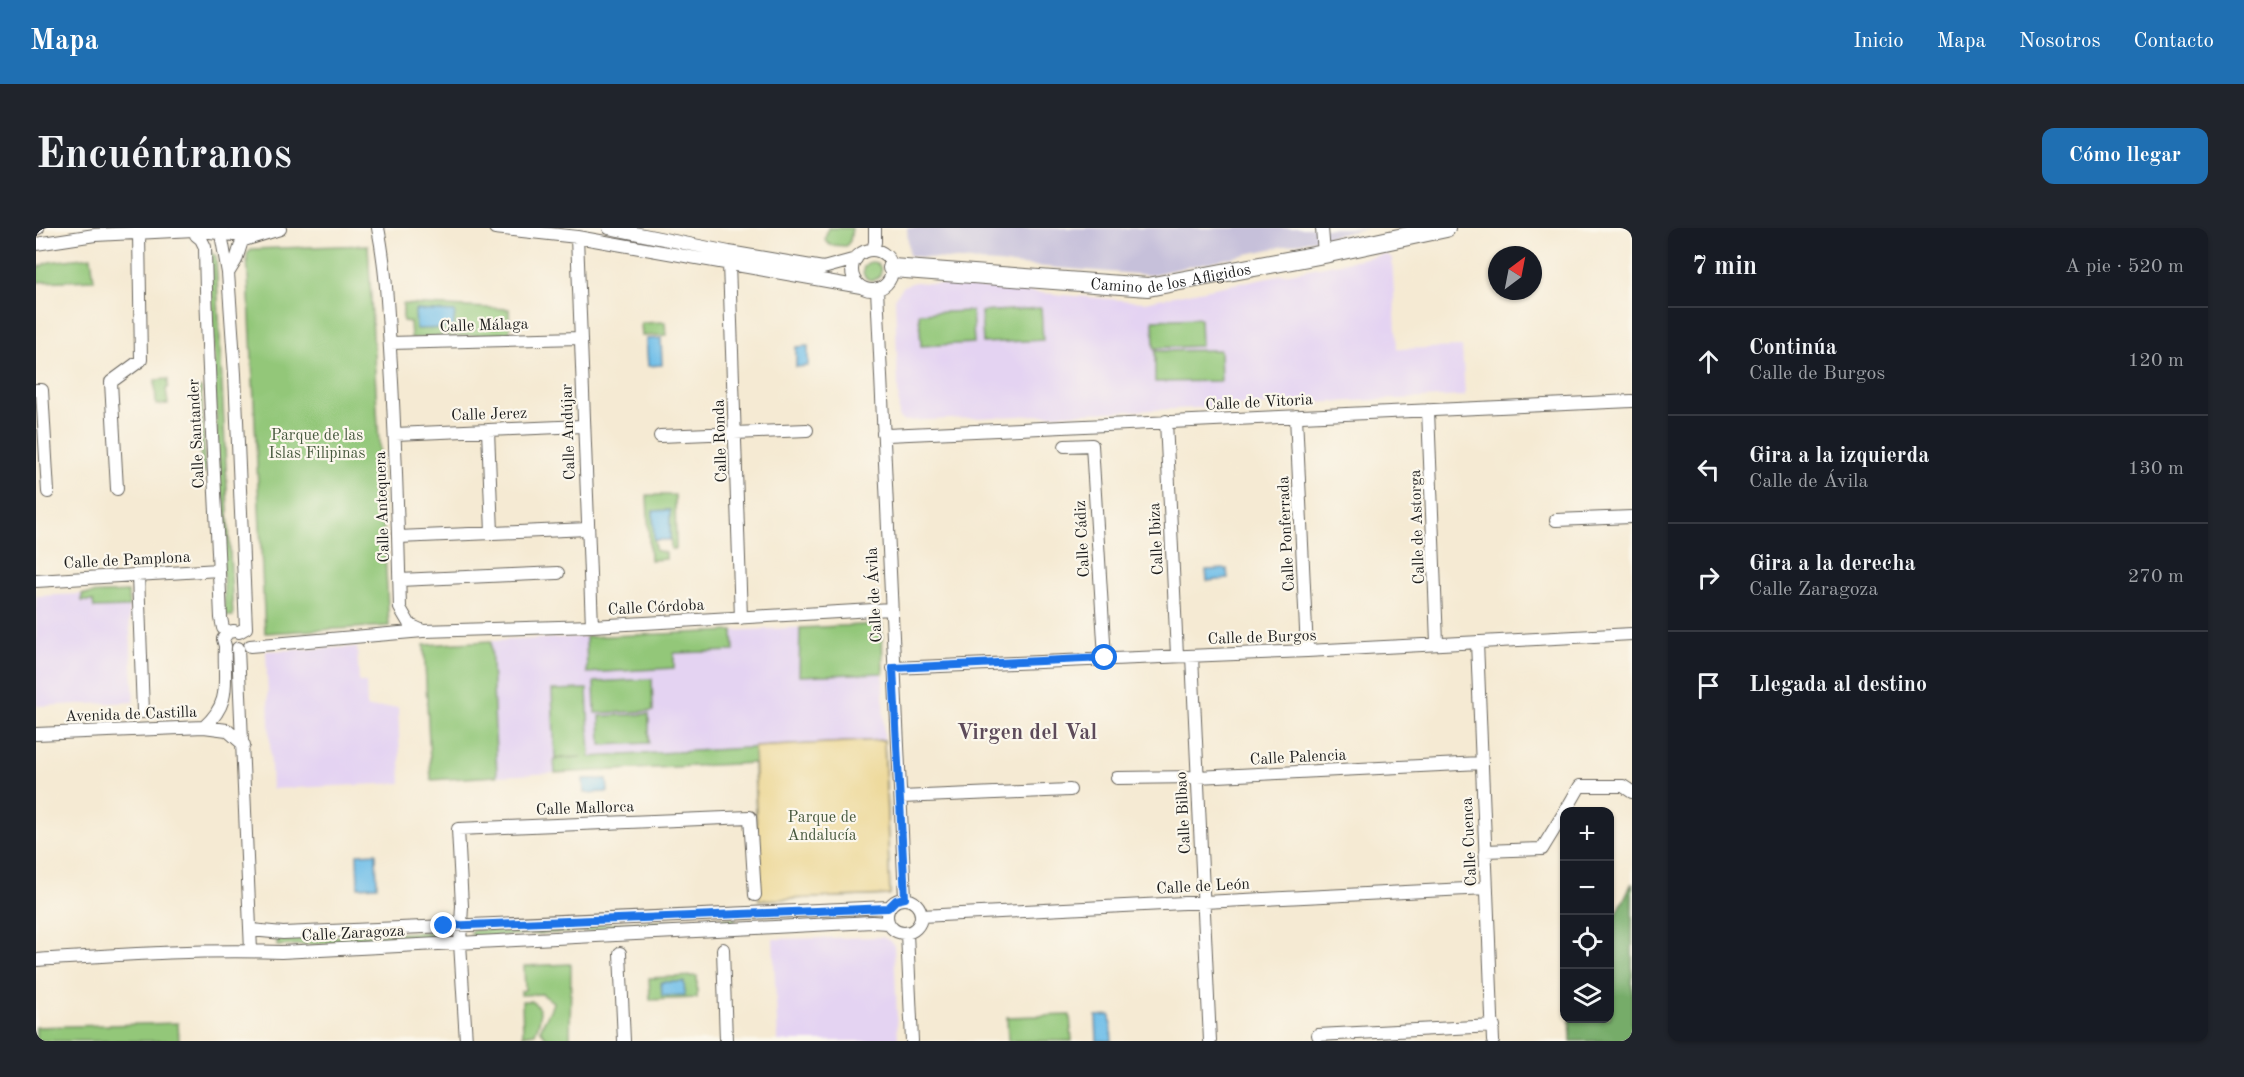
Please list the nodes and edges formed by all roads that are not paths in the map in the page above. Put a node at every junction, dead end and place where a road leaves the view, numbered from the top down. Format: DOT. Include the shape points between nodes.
graph roads {
  1 [pos="256,228"];
  2 [pos="293,228"];
  3 [pos="378,228"];
  4 [pos="495,228"];
  5 [pos="609,228"];
  6 [pos="875,228"];
  7 [pos="1322,228"];
  8 [pos="1446,228"];
  9 [pos="277,229"];
  10 [pos="139,234"];
  11 [pos="196,234"];
  12 [pos="228,237"];
  13 [pos="577,237"];
  14 [pos="36,244"];
  15 [pos="873,250"];
  16 [pos="1324,254"];
  17 [pos="855,259"];
  18 [pos="729,263"];
  19 [pos="229,266"];
  20 [pos="892,268"];
  21 [pos="861,286"];
  22 [pos="877,290"];
  23 [pos="580,338"];
  24 [pos="390,343"];
  25 [pos="36,390"];
  26 [pos="1632,401"];
  27 [pos="1428,410"];
  28 [pos="1296,416"];
  29 [pos="40,418"];
  30 [pos="1166,421"];
  31 [pos="584,426"];
  32 [pos="488,430"];
  33 [pos="807,430"];
  34 [pos="736,433"];
  35 [pos="395,434"];
  36 [pos="884,435"];
  37 [pos="660,436"];
  38 [pos="1065,446"];
  39 [pos="117,489"];
  40 [pos="48,492"];
  41 [pos="1632,517"];
  42 [pos="1556,520"];
  43 [pos="588,529"];
  44 [pos="492,533"];
  45 [pos="398,537"];
  46 [pos="219,570"];
  47 [pos="558,573"];
  48 [pos="138,575"];
  49 [pos="399,580"];
  50 [pos="40,581"];
  51 [pos="891,609"];
  52 [pos="741,618"];
  53 [pos="592,626"];
  54 [pos="423,631"];
  55 [pos="233,632"];
  56 [pos="1632,634"];
  57 [pos="1476,642"];
  58 [pos="1437,644"];
  59 [pos="238,647"];
  60 [pos="1307,651"];
  61 [pos="1177,655"];
  62 [pos="1192,656"];
  63 [pos="1105,658"];
  64 [pos="893,668"];
  65 [pos="143,710"];
  66 [pos="204,727"];
  67 [pos="36,734"];
  68 [pos="244,746"];
  69 [pos="1481,763"];
  70 [pos="1197,777"];
  71 [pos="1117,778"];
  72 [pos="1070,790"];
  73 [pos="1632,792"];
  74 [pos="901,797"];
  75 [pos="1568,807"];
  76 [pos="1560,820"];
  77 [pos="1485,851"];
  78 [pos="1487,888"];
  79 [pos="755,895"];
  80 [pos="905,898"];
  81 [pos="1203,902"];
  82 [pos="888,908"];
  83 [pos="921,916"];
  84 [pos="888,923"];
  85 [pos="461,925"];
  86 [pos="251,930"];
  87 [pos="908,933"];
  88 [pos="460,943"];
  89 [pos="723,949"];
  90 [pos="251,951"];
  91 [pos="620,953"];
  92 [pos="36,960"];
  93 [pos="1494,1026"];
  94 [pos="1318,1035"];
  95 [pos="466,1041"];
  96 [pos="624,1041"];
  97 [pos="726,1041"];
  98 [pos="912,1041"];
  99 [pos="1210,1041"];
  100 [pos="1493,1041"];
  1 -- 12 [label="street"];
  2 -- 9 [label="street"];
  3 -- 24 [label="street, Calle Antequera"];
  4 -- 13 [label="street"];
  5 -- 17 [label="street" via="824,268"];
  6 -- 15 [label="street"];
  7 -- 16 [label="street"];
  8 -- 16 [label="street, Camino de los Afligidos"];
  9 -- 12 [label="street"];
  10 -- 11 [label="street"];
  10 -- 14 [label="street" via="95,235"];
  10 -- 39 [label="street" via="141,360 111,382"];
  11 -- 12 [label="street"];
  11 -- 12 [label="street" via="204,230"];
  11 -- 19 [label="street" via="213,242"];
  11 -- 46 [label="street, Calle Santander" via="205,247"];
  12 -- 19 [label="street"];
  12 -- 19 [label="street" via="224,251"];
  13 -- 18 [label="street"];
  13 -- 23 [label="street, Calle Andújar"];
  15 -- 17 [label="street"];
  15 -- 20 [label="street" via="884,254"];
  16 -- 20 [label="street, Camino de los Afligidos" via="1148,287"];
  17 -- 21 [label="street" via="853,275"];
  18 -- 21 [label="street"];
  18 -- 34 [label="street, Calle Ronda"];
  19 -- 55 [label="street" via="246,617 246,628"];
  20 -- 22 [label="street" via="888,282"];
  21 -- 22 [label="street"];
  22 -- 36 [label="street, Calle de Ávila"];
  23 -- 24 [label="street, Calle Málaga"];
  23 -- 31 [label="street, Calle Andújar"];
  24 -- 35 [label="street, Calle Antequera"];
  25 -- 29 [label="street" via="42,390"];
  26 -- 27 [label="street, Calle de Vitoria"];
  27 -- 28 [label="street, Calle de Vitoria"];
  27 -- 58 [label="street, Calle de Astorga"];
  28 -- 30 [label="street, Calle de Vitoria"];
  28 -- 60 [label="street, Calle Ponferrada"];
  29 -- 40 [label="street"];
  30 -- 36 [label="street, Calle de Vitoria"];
  30 -- 61 [label="street, Calle Ibiza"];
  31 -- 32 [label="street, Calle Jerez"];
  31 -- 43 [label="street, Calle Andújar"];
  32 -- 35 [label="street, Calle Jerez"];
  32 -- 44 [label="street"];
  33 -- 34 [label="street"];
  34 -- 37 [label="street"];
  34 -- 52 [label="street, Calle Ronda"];
  35 -- 45 [label="street, Calle Antequera"];
  36 -- 51 [label="street, Calle de Ávila"];
  38 -- 63 [label="street, Calle Cádiz" via="1092,445"];
  41 -- 42 [label="street"];
  43 -- 44 [label="street"];
  43 -- 53 [label="street, Calle Andújar"];
  44 -- 45 [label="street"];
  45 -- 49 [label="street, Calle Antequera"];
  46 -- 48 [label="street, Calle de Pamplona"];
  46 -- 55 [label="street, Calle Santander" via="221,618 224,628"];
  47 -- 49 [label="street"];
  48 -- 50 [label="street, Calle de Pamplona"];
  48 -- 65 [label="street"];
  49 -- 54 [label="street, Calle Antequera" via="400,608 410,625"];
  51 -- 52 [label="street, Calle Córdoba"];
  51 -- 64 [label="street, Calle de Ávila"];
  52 -- 53 [label="street, Calle Córdoba"];
  53 -- 54 [label="street, Calle Córdoba"];
  54 -- 59 [label="street, Calle Córdoba"];
  55 -- 59 [label="street" via="223,639"];
  56 -- 57 [label="street, Calle de Burgos"];
  57 -- 58 [label="street, Calle de Burgos"];
  57 -- 69 [label="street, Calle Cuenca"];
  58 -- 60 [label="street, Calle de Burgos"];
  59 -- 66 [label="street" via="224,699"];
  59 -- 68 [label="street"];
  60 -- 62 [label="street, Calle de Burgos"];
  61 -- 62 [label="street, Calle de Burgos"];
  61 -- 63 [label="street, Calle de Burgos"];
  62 -- 70 [label="street, Calle Bilbao"];
  63 -- 64 [label="street, Calle de Burgos"];
  64 -- 74 [label="street, Calle de Ávila"];
  66 -- 67 [label="street, Avenida de Castilla"];
  66 -- 68 [label="street, Avenida de Castilla" via="227,730"];
  68 -- 86 [label="street"];
  69 -- 70 [label="street, Calle Palencia"];
  69 -- 77 [label="street, Calle Cuenca"];
  70 -- 71 [label="street, Calle Palencia"];
  70 -- 81 [label="street, Calle Bilbao"];
  72 -- 74 [label="street"];
  73 -- 75 [label="street" via="1623,786 1580,786"];
  74 -- 80 [label="street, Calle de Ávila"];
  76 -- 77 [label="street" via="1542,849"];
  77 -- 78 [label="street, Calle Cuenca"];
  78 -- 81 [label="street, Calle de León"];
  78 -- 93 [label="street, Calle Cuenca"];
  79 -- 85 [label="street, Calle Mallorca" via="750,817 458,829"];
  80 -- 82 [label="street"];
  80 -- 83 [label="street" via="917,905"];
  81 -- 83 [label="street, Calle de León"];
  81 -- 99 [label="street, Calle Bilbao"];
  82 -- 84 [label="street"];
  82 -- 85 [label="street, Calle Zaragoza"];
  83 -- 87 [label="street" via="917,927"];
  84 -- 87 [label="street" via="896,931"];
  84 -- 88 [label="street, Calle Zaragoza"];
  85 -- 86 [label="street, Calle Zaragoza" via="283,933"];
  85 -- 88 [label="street, Calle Mallorca"];
  86 -- 90 [label="street"];
  87 -- 98 [label="street"];
  88 -- 90 [label="street, Calle Zaragoza"];
  88 -- 95 [label="street, Calle Mallorca"];
  89 -- 97 [label="street"];
  90 -- 92 [label="street, Calle Zaragoza"];
  91 -- 96 [label="street"];
  93 -- 94 [label="street"];
  93 -- 100 [label="street, Calle Cuenca"];
}
